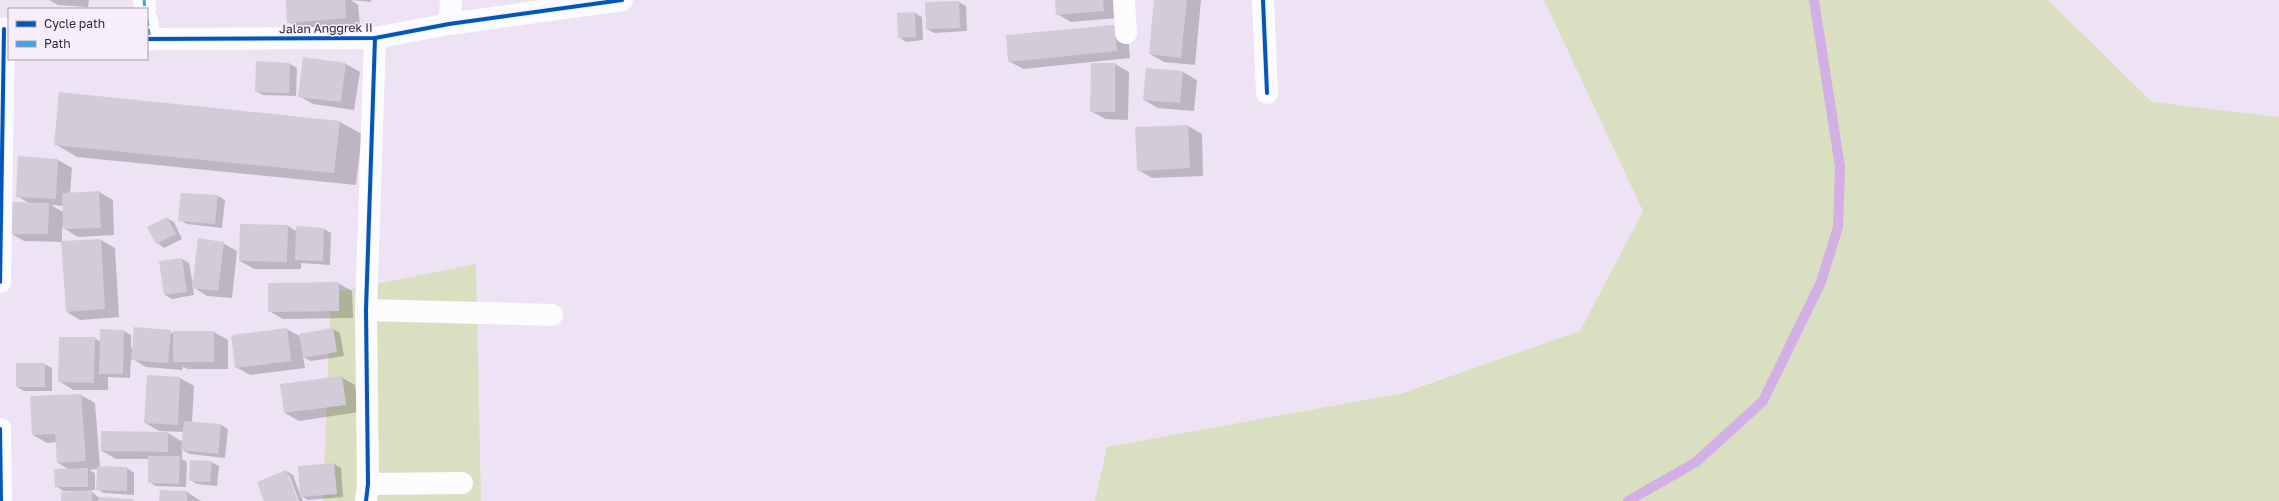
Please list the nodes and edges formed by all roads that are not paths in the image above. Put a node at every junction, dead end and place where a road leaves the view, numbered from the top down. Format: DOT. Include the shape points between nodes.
graph roads {
  1 [pos="451,0"];
  2 [pos="622,0"];
  3 [pos="1124,0"];
  4 [pos="1264,0"];
  5 [pos="448,24"];
  6 [pos="4,29"];
  7 [pos="148,33"];
  8 [pos="1126,33"];
  9 [pos="375,38"];
  10 [pos="1267,93"];
  11 [pos="0,282"];
  12 [pos="366,310"];
  13 [pos="552,315"];
  14 [pos="0,429"];
  15 [pos="462,483"];
  16 [pos="367,493"];
  17 [pos="1,501"];
  1 -- 5 [label="street"];
  2 -- 5 [label="street, Jalan Anggrek II"];
  3 -- 8 [label="street"];
  4 -- 10 [label="street"];
  5 -- 9 [label="street, Jalan Anggrek II"];
  6 -- 11 [label="street"];
  7 -- 9 [label="street, Jalan Anggrek II"];
  9 -- 12 [label="street"];
  12 -- 13 [label="street"];
  12 -- 16 [label="street"];
  14 -- 17 [label="street"];
  15 -- 16 [label="street"];
}
